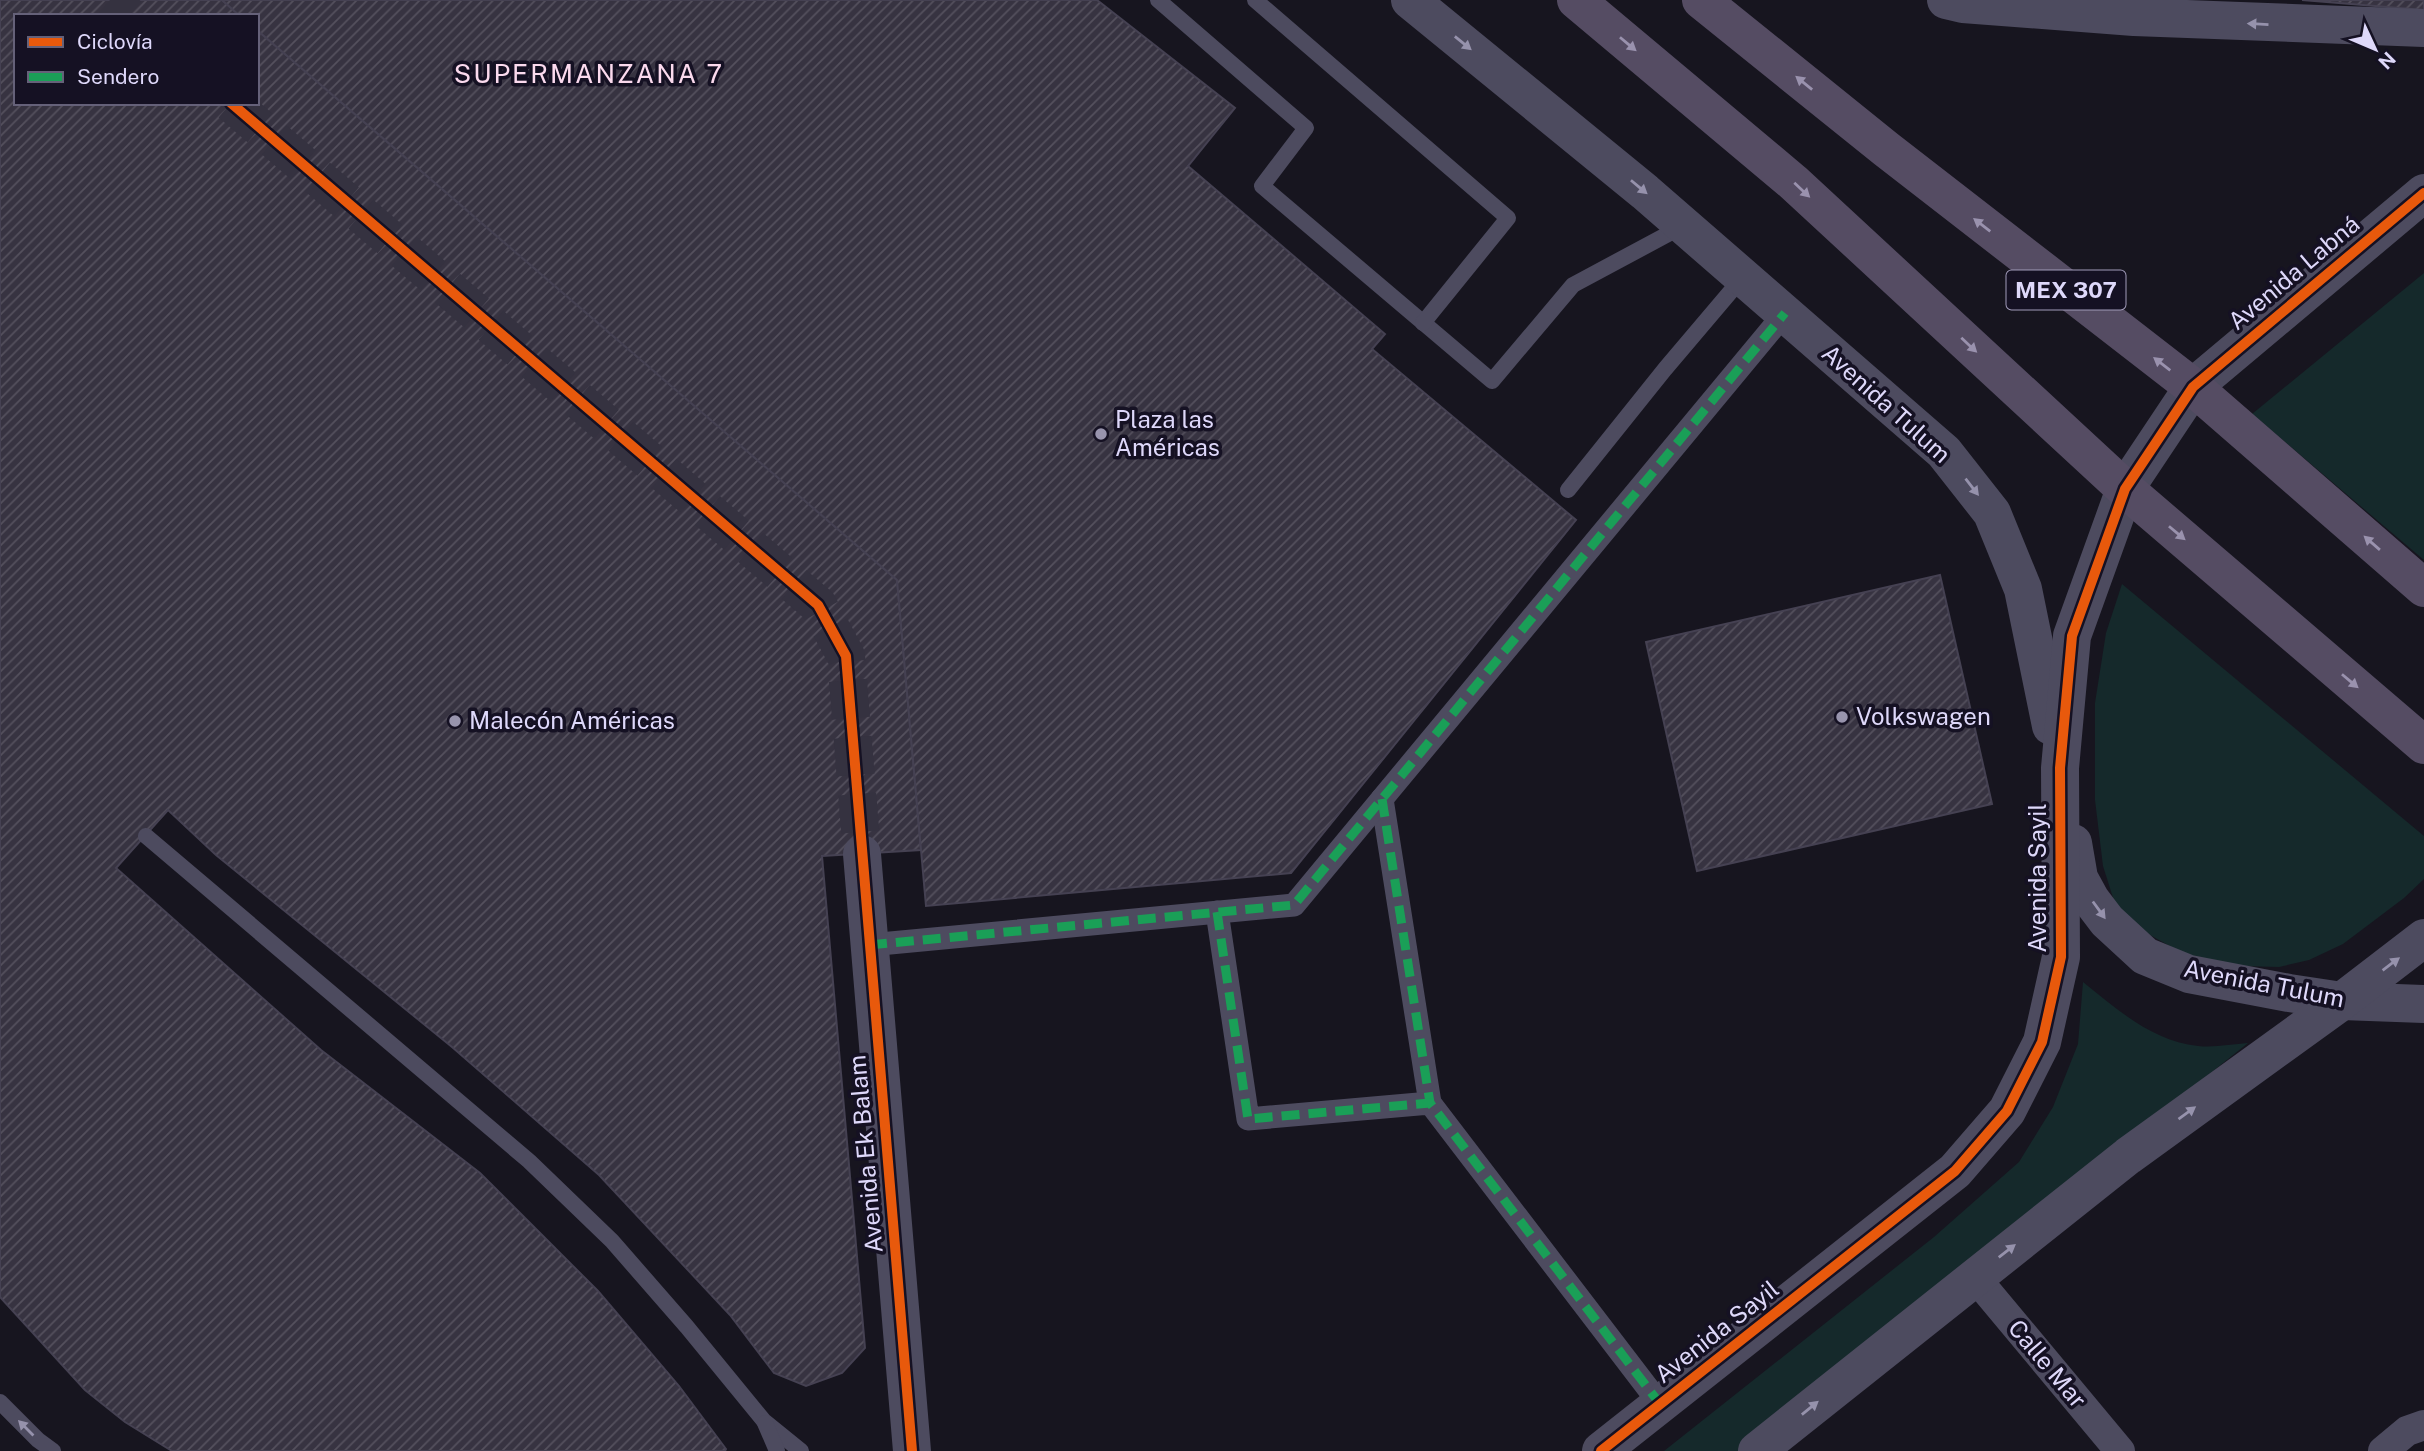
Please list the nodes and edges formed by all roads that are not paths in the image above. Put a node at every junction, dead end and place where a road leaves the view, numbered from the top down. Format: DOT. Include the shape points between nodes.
graph roads {
  1 [pos="1158,0"];
  2 [pos="1255,0"];
  3 [pos="1410,0"];
  4 [pos="1576,0"];
  5 [pos="1701,0"];
  6 [pos="1946,0"];
  7 [pos="2424,28"];
  8 [pos="2422,192"];
  9 [pos="1683,226"];
  10 [pos="1743,277"];
  11 [pos="1785,313"];
  12 [pos="1423,323"];
  13 [pos="2193,387"];
  14 [pos="2125,489"];
  15 [pos="1569,490"];
  16 [pos="2424,588"];
  17 [pos="2424,745"];
  18 [pos="2060,768"];
  19 [pos="1382,799"];
  20 [pos="146,836"];
  21 [pos="862,854"];
  22 [pos="1217,912"];
  23 [pos="2424,938"];
  24 [pos="869,945"];
  25 [pos="2342,1001"];
  26 [pos="2424,1004"];
  27 [pos="1430,1103"];
  28 [pos="1974,1276"];
  29 [pos="0,1402"];
  30 [pos="1660,1404"];
  31 [pos="764,1421"];
  32 [pos="2424,1425"];
  33 [pos="53,1451"];
  34 [pos="777,1451"];
  35 [pos="801,1451"];
  36 [pos="912,1451"];
  37 [pos="1601,1451"];
  38 [pos="1757,1451"];
  39 [pos="2120,1451"];
  40 [pos="2383,1451"];
  1 -- 12 [label="lane" via="1306,128 1262,186"];
  2 -- 12 [label="lane" via="1508,218"];
  3 -- 9 [label="street, Avenida Tulum, one-way"];
  4 -- 14 [label="main road, one-way" via="1793,183"];
  13 -- 5 [label="main road, MEX 307, one-way"];
  7 -- 6 [label="street, one-way" via="2309,19 2134,18"];
  8 -- 13 [label="street, Avenida Labná"];
  9 -- 10 [label="street, Avenida Tulum"];
  9 -- 12 [label="lane" via="1573,285 1492,381"];
  10 -- 11 [label="street, Avenida Tulum"];
  10 -- 15 [label="lane"];
  11 -- 18 [label="street, Avenida Tulum, one-way" via="1944,452 1992,513 2023,589"];
  11 -- 19 [label="street"];
  13 -- 14 [label="street, Avenida Sayil"];
  16 -- 13 [label="main road, MEX 307, one-way"];
  14 -- 17 [label="main road, one-way"];
  14 -- 18 [label="street, Avenida Sayil" via="2072,636"];
  18 -- 25 [label="street, Avenida Tulum, one-way" via="2079,878 2107,921 2145,956 2189,974"];
  18 -- 30 [label="street, Avenida Sayil" via="2061,957 2042,1042 2007,1111 1955,1171"];
  19 -- 22 [label="street" via="1294,905"];
  19 -- 27 [label="street"];
  20 -- 31 [label="lane" via="529,1160 612,1241"];
  21 -- 24 [label="street, Avenida Ek Balam"];
  22 -- 24 [label="street"];
  22 -- 27 [label="street" via="1248,1119"];
  25 -- 23 [label="street, one-way"];
  24 -- 36 [label="street, Avenida Ek Balam"];
  25 -- 26 [label="street, Avenida Tulum"];
  28 -- 25 [label="street, one-way" via="2128,1156"];
  27 -- 30 [label="street"];
  38 -- 28 [label="street, one-way"];
  28 -- 39 [label="street, Calle Mar"];
  33 -- 29 [label="lane, one-way"];
  30 -- 37 [label="street, Avenida Sayil"];
  31 -- 34 [label="lane"];
  31 -- 35 [label="lane"];
  32 -- 40 [label="street" via="2407,1431"];
}
